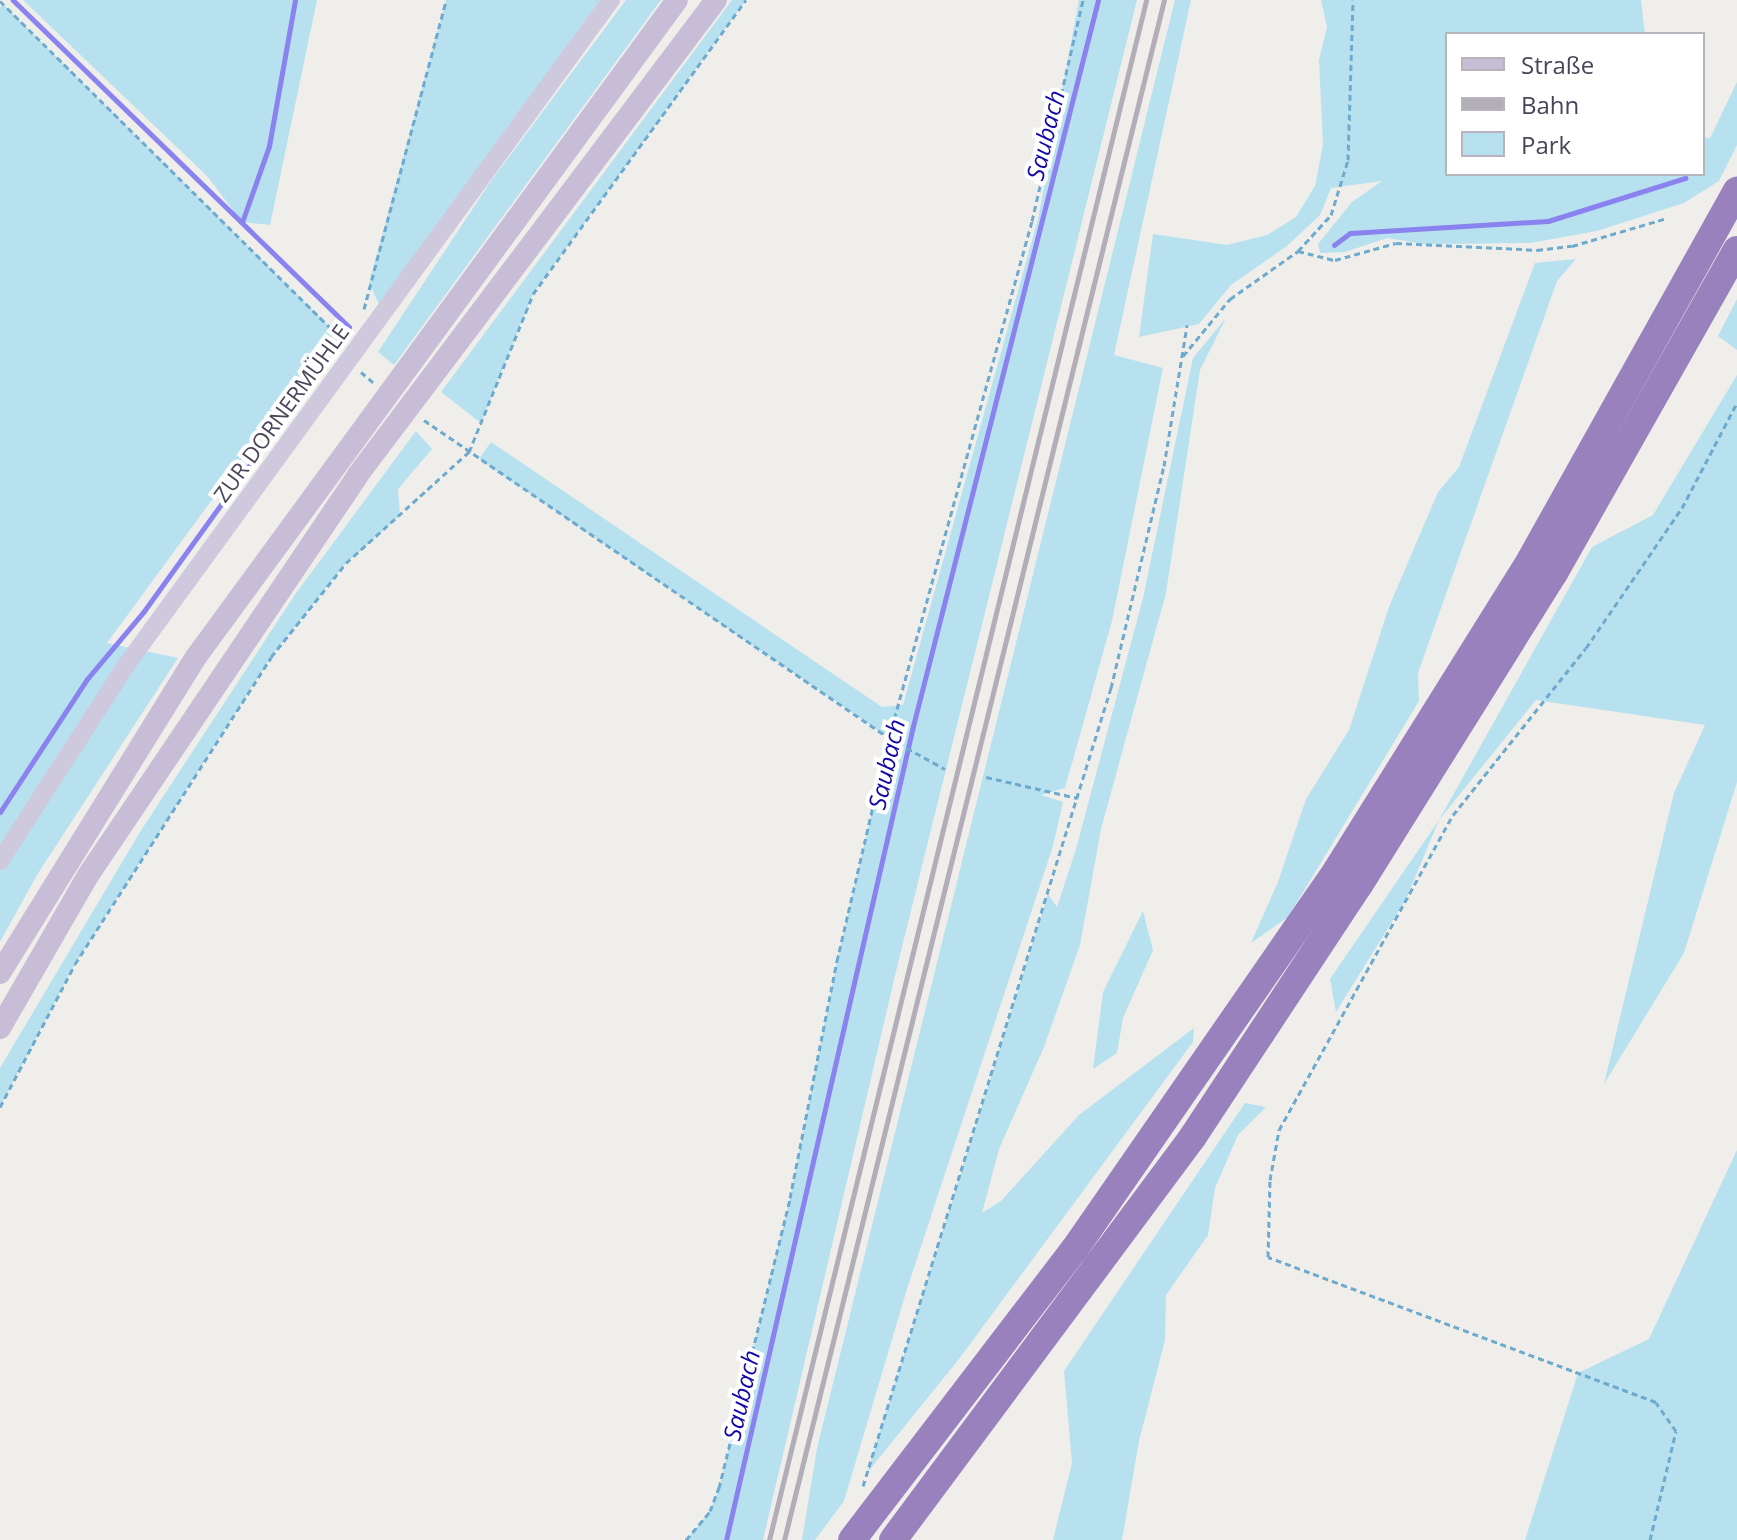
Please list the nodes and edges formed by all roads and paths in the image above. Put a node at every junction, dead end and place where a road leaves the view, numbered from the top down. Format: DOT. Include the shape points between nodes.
graph roads {
  1 [pos="446,0"];
  2 [pos="611,0"];
  3 [pos="677,0"];
  4 [pos="716,0"];
  5 [pos="746,0"];
  6 [pos="1083,0"];
  7 [pos="1353,0"];
  8 [pos="0,1"];
  9 [pos="1737,191"];
  10 [pos="1664,219"];
  11 [pos="1737,250"];
  12 [pos="1298,251"];
  13 [pos="363,312"];
  14 [pos="1187,325"];
  15 [pos="346,343"];
  16 [pos="1183,356"];
  17 [pos="1737,403"];
  18 [pos="437,430"];
  19 [pos="469,452"];
  20 [pos="889,738"];
  21 [pos="945,769"];
  22 [pos="986,777"];
  23 [pos="1078,798"];
  24 [pos="0,861"];
  25 [pos="0,973"];
  26 [pos="0,1028"];
  27 [pos="0,1107"];
  28 [pos="862,1488"];
  29 [pos="686,1540"];
  30 [pos="852,1540"];
  31 [pos="893,1540"];
  32 [pos="1650,1540"];
  1 -- 13 [label="path"];
  2 -- 24 [label="street, ZUR DORNERMÜHLE" via="127,664"];
  3 -- 25 [label="main road" via="196,657"];
  4 -- 26 [label="main road" via="379,445 89,874"];
  5 -- 19 [label="path" via="533,294"];
  6 -- 20 [label="path" via="1032,221"];
  7 -- 12 [label="path" via="1348,160 1342,188 1331,215"];
  8 -- 15 [label="path"];
  9 -- 30 [label="highway" via="1585,467 1424,734 1294,934 1074,1250"];
  10 -- 12 [label="path" via="1572,246 1537,250 1396,243 1335,260"];
  11 -- 31 [label="highway" via="1592,508 1440,760 1192,1138"];
  12 -- 16 [label="path" via="1230,299"];
  14 -- 16 [label="path"];
  16 -- 23 [label="path" via="1140,576"];
  17 -- 32 [label="path" via="1682,508 1586,648 1453,815 1279,1130 1270,1180 1268,1257 1656,1402 1676,1431"];
  18 -- 19 [label="path"];
  19 -- 20 [label="path"];
  19 -- 27 [label="path" via="346,563 271,657 75,964"];
  20 -- 21 [label="path"];
  20 -- 29 [label="path" via="790,1198 719,1488 710,1511"];
  22 -- 23 [label="path"];
  23 -- 28 [label="path"];
}
